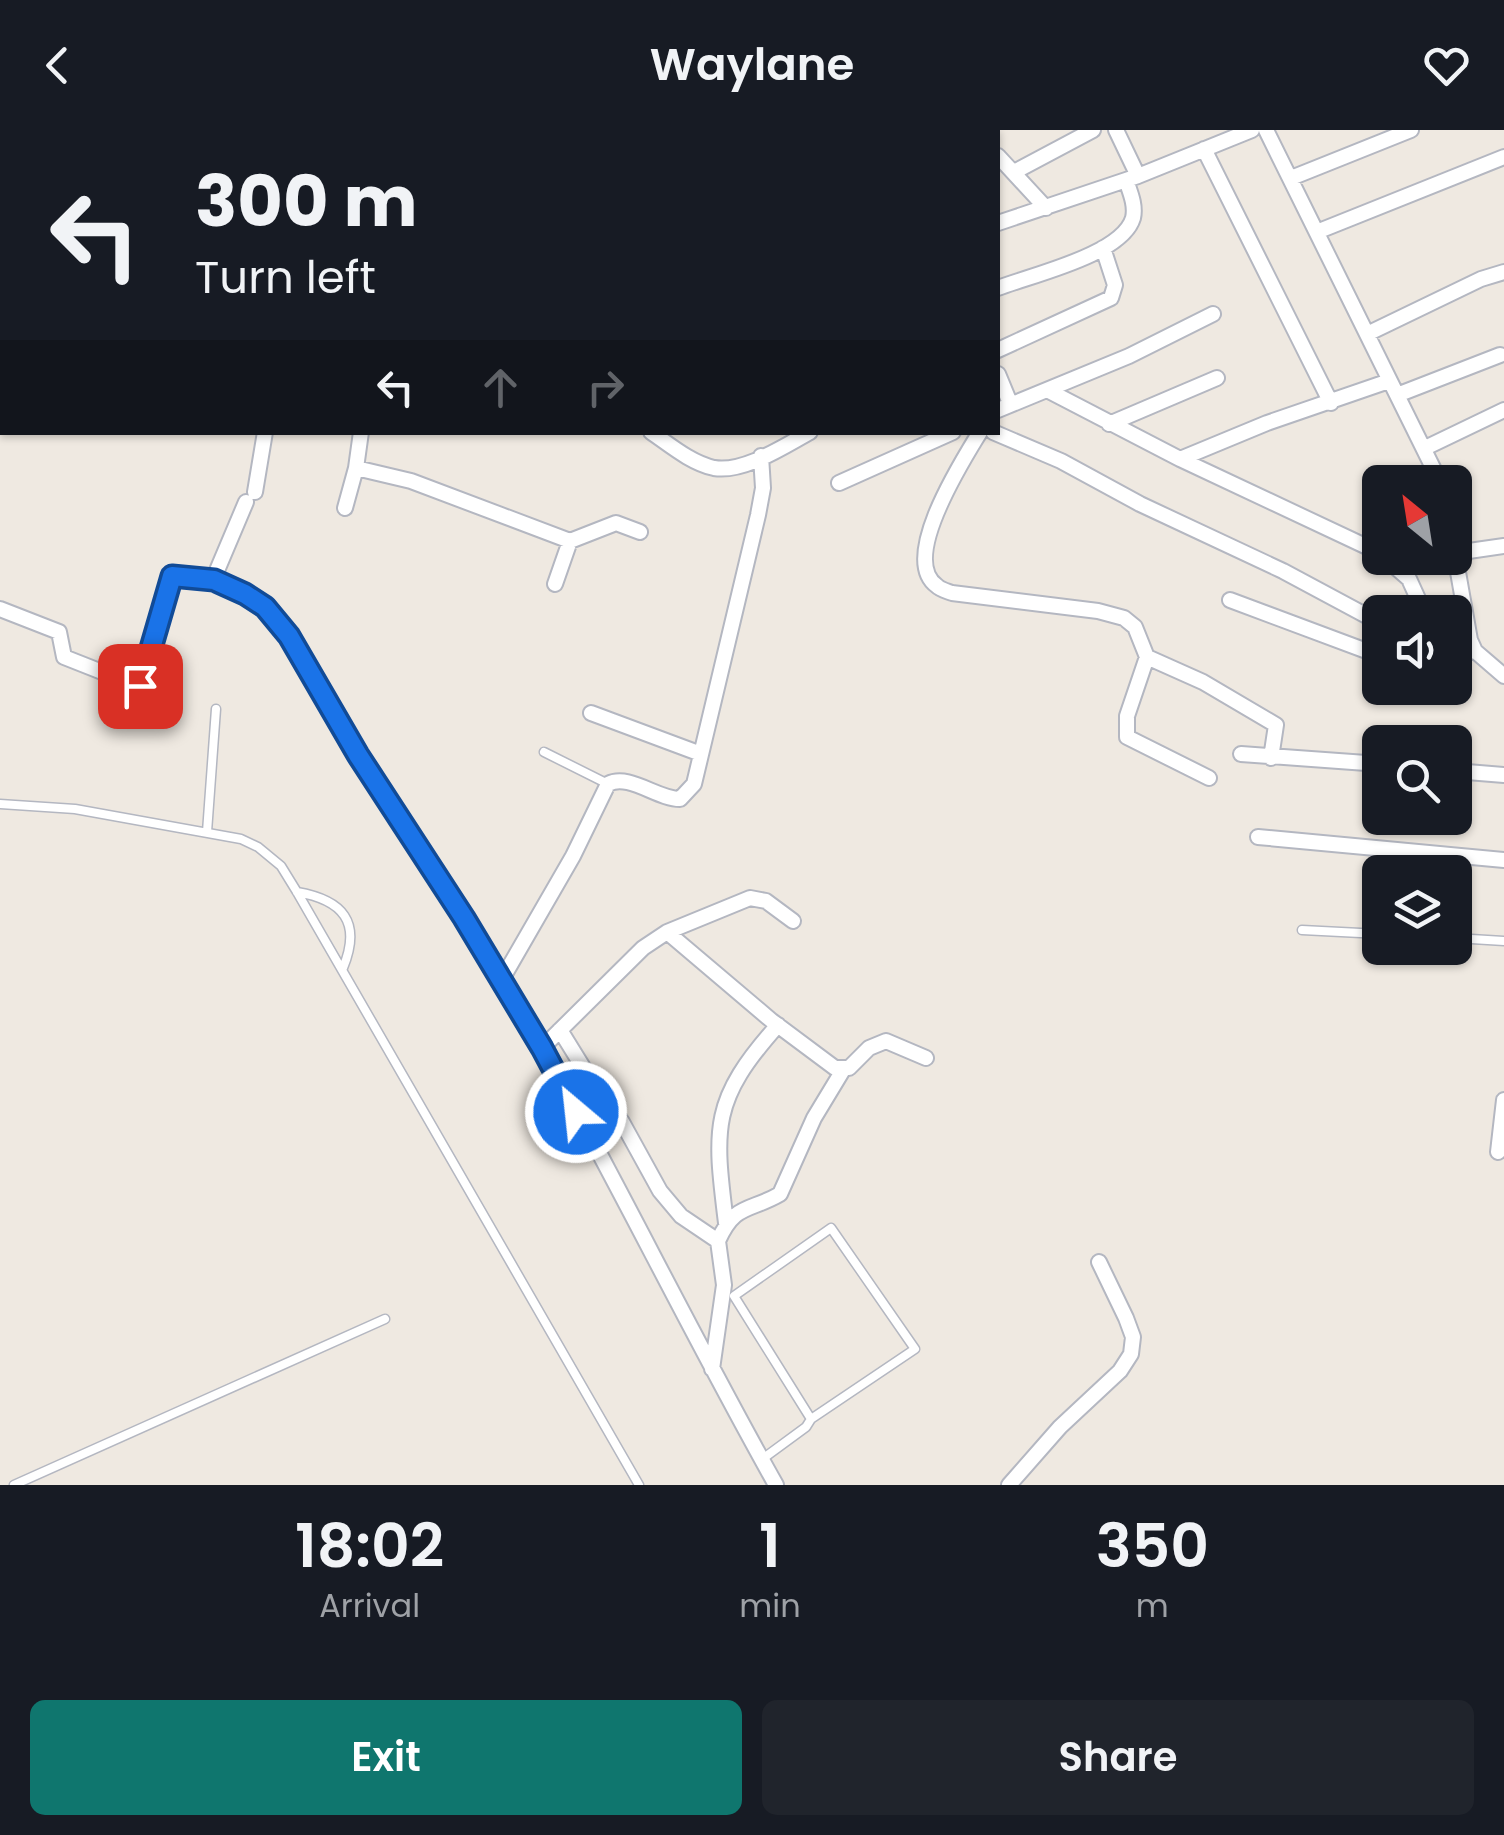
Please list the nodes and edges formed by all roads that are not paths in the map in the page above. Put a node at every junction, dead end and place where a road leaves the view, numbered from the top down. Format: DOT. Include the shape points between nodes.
graph roads {
  1 [pos="1093,130"];
  2 [pos="1116,130"];
  3 [pos="1252,130"];
  4 [pos="1266,130"];
  5 [pos="1411,130"];
  6 [pos="1204,149"];
  7 [pos="1504,157"];
  8 [pos="1000,161"];
  9 [pos="1014,172"];
  10 [pos="1132,178"];
  11 [pos="1292,178"];
  12 [pos="1046,208"];
  13 [pos="1000,221"];
  14 [pos="1319,232"];
  15 [pos="1103,248"];
  16 [pos="1504,272"];
  17 [pos="1000,287"];
  18 [pos="1213,314"];
  19 [pos="1367,334"];
  20 [pos="1000,349"];
  21 [pos="1500,355"];
  22 [pos="1217,378"];
  23 [pos="1393,388"];
  24 [pos="1047,390"];
  25 [pos="1331,402"];
  26 [pos="1004,407"];
  27 [pos="1504,410"];
  28 [pos="1109,424"];
  29 [pos="264,435"];
  30 [pos="361,435"];
  31 [pos="804,435"];
  32 [pos="946,435"];
  33 [pos="978,435"];
  34 [pos="1000,435"];
  35 [pos="657,436"];
  36 [pos="1425,448"];
  37 [pos="761,456"];
  38 [pos="1180,459"];
  39 [pos="1432,465"];
  40 [pos="356,468"];
  41 [pos="839,483"];
  42 [pos="345,508"];
  43 [pos="640,532"];
  44 [pos="570,541"];
  45 [pos="1362,542"];
  46 [pos="1504,546"];
  47 [pos="1472,551"];
  48 [pos="1459,575"];
  49 [pos="214,580"];
  50 [pos="555,584"];
  51 [pos="1230,600"];
  52 [pos="0,608"];
  53 [pos="1362,614"];
  54 [pos="1362,649"];
  55 [pos="1475,650"];
  56 [pos="1472,651"];
  57 [pos="1147,657"];
  58 [pos="1504,676"];
  59 [pos="216,709"];
  60 [pos="591,713"];
  61 [pos="544,752"];
  62 [pos="701,754"];
  63 [pos="1241,754"];
  64 [pos="1271,758"];
  65 [pos="1362,763"];
  66 [pos="1472,773"];
  67 [pos="1504,776"];
  68 [pos="1209,778"];
  69 [pos="608,784"];
  70 [pos="0,804"];
  71 [pos="207,832"];
  72 [pos="1258,837"];
  73 [pos="1504,860"];
  74 [pos="297,892"];
  75 [pos="793,921"];
  76 [pos="1302,930"];
  77 [pos="667,932"];
  78 [pos="1362,933"];
  79 [pos="1472,939"];
  80 [pos="1504,941"];
  81 [pos="342,968"];
  82 [pos="501,981"];
  83 [pos="778,1026"];
  84 [pos="560,1030"];
  85 [pos="542,1048"];
  86 [pos="926,1058"];
  87 [pos="843,1070"];
  88 [pos="1504,1100"];
  89 [pos="1498,1152"];
  90 [pos="726,1223"];
  91 [pos="718,1242"];
  92 [pos="1099,1262"];
  93 [pos="385,1319"];
  94 [pos="712,1369"];
  95 [pos="811,1419"];
  96 [pos="762,1460"];
  97 [pos="14,1485"];
  98 [pos="639,1485"];
  99 [pos="776,1485"];
  100 [pos="1009,1485"];
  1 -- 9 [label="street"];
  2 -- 10 [label="street"];
  3 -- 6 [label="street"];
  4 -- 11 [label="street"];
  5 -- 11 [label="street"];
  6 -- 10 [label="street"];
  6 -- 25 [label="street"];
  7 -- 14 [label="street"];
  8 -- 9 [label="street"];
  9 -- 12 [label="street"];
  10 -- 12 [label="street"];
  10 -- 15 [label="street" via="1134,214"];
  11 -- 14 [label="street"];
  12 -- 13 [label="street"];
  14 -- 19 [label="street"];
  15 -- 17 [label="street"];
  15 -- 20 [label="street" via="1115,284 1111,298"];
  16 -- 19 [label="street"];
  18 -- 24 [label="street"];
  19 -- 23 [label="street"];
  21 -- 23 [label="street"];
  22 -- 28 [label="street"];
  23 -- 25 [label="street"];
  23 -- 36 [label="street"];
  24 -- 26 [label="street"];
  24 -- 28 [label="street"];
  25 -- 38 [label="street"];
  27 -- 36 [label="street"];
  28 -- 38 [label="street"];
  29 -- 49 [label="street" via="251,497"];
  30 -- 40 [label="street"];
  31 -- 37 [label="street"];
  32 -- 41 [label="street"];
  33 -- 57 [label="street" via="948,484 928,539 925,560 936,586 1124,618"];
  34 -- 53 [label="street"];
  35 -- 37 [label="street" via="712,468"];
  36 -- 39 [label="street"];
  37 -- 62 [label="street" via="758,515"];
  38 -- 45 [label="street"];
  40 -- 42 [label="street"];
  40 -- 44 [label="street"];
  43 -- 44 [label="street" via="616,523"];
  44 -- 50 [label="street"];
  46 -- 47 [label="street"];
  48 -- 55 [label="street"];
  49 -- 52 [label="street" via="172,576 140,686 64,658 58,632"];
  49 -- 82 [label="street" via="265,607 289,636"];
  51 -- 54 [label="street"];
  55 -- 56 [label="street"];
  55 -- 58 [label="street"];
  57 -- 64 [label="street" via="1276,725"];
  57 -- 68 [label="street" via="1127,716 1127,737"];
  59 -- 71 [label="lane"];
  60 -- 62 [label="street"];
  61 -- 69 [label="lane"];
  62 -- 69 [label="street" via="694,784 680,799 622,781"];
  63 -- 64 [label="street"];
  64 -- 65 [label="street"];
  66 -- 67 [label="street"];
  69 -- 82 [label="street"];
  70 -- 71 [label="lane" via="75,809"];
  71 -- 74 [label="lane" via="258,847"];
  72 -- 73 [label="street"];
  74 -- 81 [label="lane"];
  74 -- 81 [label="lane" via="320,896 344,918 352,945"];
  75 -- 77 [label="street" via="766,900 750,898"];
  76 -- 78 [label="lane"];
  77 -- 83 [label="street"];
  77 -- 84 [label="street" via="642,948"];
  79 -- 80 [label="lane"];
  81 -- 98 [label="lane"];
  82 -- 85 [label="street"];
  83 -- 87 [label="street"];
  83 -- 90 [label="street" via="746,1062 726,1099 716,1149"];
  84 -- 85 [label="street"];
  84 -- 91 [label="street" via="660,1191"];
  85 -- 94 [label="street"];
  86 -- 87 [label="street" via="886,1040"];
  87 -- 90 [label="street" via="780,1194 736,1211"];
  88 -- 89 [label="street"];
  90 -- 91 [label="street"];
  91 -- 94 [label="street" via="724,1286"];
  92 -- 100 [label="street" via="1133,1337 1131,1354"];
  93 -- 97 [label="lane"];
  94 -- 96 [label="street"];
  95 -- 95 [label="lane" via="734,1296 830,1228 915,1349"];
  95 -- 96 [label="lane"];
  96 -- 99 [label="street"];
}
